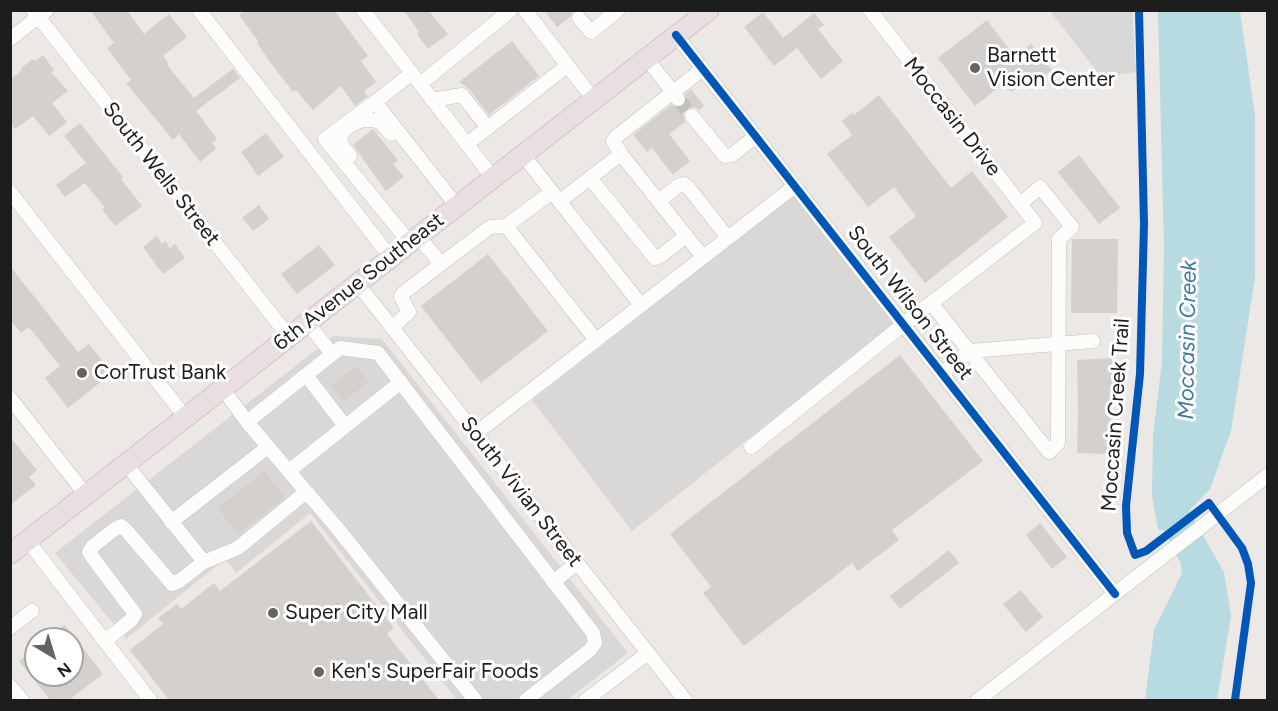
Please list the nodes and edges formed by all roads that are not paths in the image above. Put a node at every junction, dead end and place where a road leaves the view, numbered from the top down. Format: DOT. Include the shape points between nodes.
graph roads {
  1 [pos="199,10"];
  2 [pos="363,10"];
  3 [pos="512,10"];
  4 [pos="525,10"];
  5 [pos="618,10"];
  6 [pos="870,10"];
  7 [pos="39,13"];
  8 [pos="698,14"];
  9 [pos="579,18"];
  10 [pos="676,36"];
  11 [pos="10,39"];
  12 [pos="647,58"];
  13 [pos="567,66"];
  14 [pos="703,69"];
  15 [pos="416,78"];
  16 [pos="676,96"];
  17 [pos="432,100"];
  18 [pos="594,100"];
  19 [pos="375,102"];
  20 [pos="692,116"];
  21 [pos="488,128"];
  22 [pos="756,136"];
  23 [pos="467,144"];
  24 [pos="621,154"];
  25 [pos="523,155"];
  26 [pos="421,161"];
  27 [pos="493,178"];
  28 [pos="590,178"];
  29 [pos="795,186"];
  30 [pos="10,192"];
  31 [pos="556,196"];
  32 [pos="373,199"];
  33 [pos="659,201"];
  34 [pos="1020,204"];
  35 [pos="457,206"];
  36 [pos="506,226"];
  37 [pos="686,236"];
  38 [pos="728,238"];
  39 [pos="414,240"];
  40 [pos="703,257"];
  41 [pos="391,258"];
  42 [pos="441,264"];
  43 [pos="357,283"];
  44 [pos="931,303"];
  45 [pos="641,305"];
  46 [pos="307,322"];
  47 [pos="903,324"];
  48 [pos="396,332"];
  49 [pos="289,337"];
  50 [pos="596,340"];
  51 [pos="1093,341"];
  52 [pos="1058,343"];
  53 [pos="970,351"];
  54 [pos="378,353"];
  55 [pos="332,354"];
  56 [pos="942,373"];
  57 [pos="306,375"];
  58 [pos="401,382"];
  59 [pos="223,389"];
  60 [pos="10,398"];
  61 [pos="186,418"];
  62 [pos="447,420"];
  63 [pos="247,422"];
  64 [pos="345,426"];
  65 [pos="475,434"];
  66 [pos="268,447"];
  67 [pos="751,447"];
  68 [pos="126,465"];
  69 [pos="289,471"];
  70 [pos="1268,475"];
  71 [pos="306,492"];
  72 [pos="86,495"];
  73 [pos="171,522"];
  74 [pos="28,541"];
  75 [pos="11,553"];
  76 [pos="204,562"];
  77 [pos="577,563"];
  78 [pos="553,582"];
  79 [pos="1115,594"];
  80 [pos="32,611"];
  81 [pos="10,627"];
  82 [pos="105,641"];
  83 [pos="648,653"];
  84 [pos="10,686"];
  85 [pos="22,700"];
  86 [pos="150,700"];
  87 [pos="475,700"];
  88 [pos="526,700"];
  89 [pos="586,700"];
  90 [pos="685,700"];
  91 [pos="978,700"];
  1 -- 41 [label="street"];
  2 -- 15 [label="street"];
  3 -- 15 [label="street"];
  4 -- 13 [label="street"];
  5 -- 9 [label="street" via="591,32"];
  6 -- 34 [label="street, Moccasin Drive"];
  7 -- 11 [label="street"];
  7 -- 49 [label="street, South Wells Street"];
  8 -- 10 [label="highway, 6th Avenue Southeast"];
  10 -- 12 [label="highway, 6th Avenue Southeast"];
  10 -- 14 [label="street, South Wilson Street"];
  12 -- 16 [label="street"];
  12 -- 18 [label="highway, 6th Avenue Southeast"];
  13 -- 18 [label="street"];
  13 -- 21 [label="street"];
  14 -- 16 [label="street"];
  14 -- 22 [label="street, South Wilson Street"];
  15 -- 17 [label="street"];
  15 -- 19 [label="street"];
  16 -- 24 [label="street" via="616,137 614,141"];
  17 -- 21 [label="street" via="462,95"];
  17 -- 23 [label="street"];
  18 -- 25 [label="highway, 6th Avenue Southeast"];
  19 -- 26 [label="street"];
  19 -- 32 [label="street" via="325,139"];
  20 -- 22 [label="street" via="725,156"];
  21 -- 23 [label="street"];
  22 -- 29 [label="street, South Wilson Street"];
  23 -- 27 [label="street"];
  24 -- 28 [label="street"];
  24 -- 33 [label="street"];
  25 -- 27 [label="highway, 6th Avenue Southeast"];
  25 -- 31 [label="street"];
  26 -- 32 [label="street" via="405,152 380,122 363,120 343,131 341,144 366,177"];
  26 -- 35 [label="street"];
  27 -- 35 [label="highway, 6th Avenue Southeast"];
  28 -- 31 [label="street"];
  28 -- 37 [label="street" via="655,258"];
  29 -- 38 [label="street"];
  29 -- 47 [label="street, South Wilson Street"];
  30 -- 61 [label="street"];
  31 -- 36 [label="street"];
  31 -- 45 [label="street"];
  32 -- 39 [label="street"];
  33 -- 37 [label="street"];
  33 -- 38 [label="street" via="684,184"];
  34 -- 44 [label="street, Moccasin Drive" via="1035,223"];
  34 -- 52 [label="street" via="1040,188 1072,227 1059,239"];
  35 -- 39 [label="highway, 6th Avenue Southeast"];
  36 -- 42 [label="street" via="490,226"];
  36 -- 50 [label="street"];
  37 -- 40 [label="street"];
  38 -- 40 [label="street"];
  39 -- 41 [label="highway, 6th Avenue Southeast"];
  39 -- 42 [label="street"];
  40 -- 45 [label="street"];
  41 -- 43 [label="highway, 6th Avenue Southeast"];
  42 -- 48 [label="street" via="402,294 409,312"];
  43 -- 46 [label="highway, 6th Avenue Southeast"];
  43 -- 48 [label="street, South Vivian Street"];
  44 -- 47 [label="street"];
  44 -- 53 [label="street"];
  45 -- 50 [label="street"];
  46 -- 49 [label="highway, 6th Avenue Southeast"];
  46 -- 55 [label="street"];
  47 -- 56 [label="street, South Wilson Street"];
  47 -- 67 [label="street"];
  48 -- 54 [label="street"];
  48 -- 62 [label="street, South Vivian Street"];
  49 -- 59 [label="highway, 6th Avenue Southeast"];
  50 -- 65 [label="street"];
  51 -- 52 [label="street"];
  52 -- 53 [label="street"];
  52 -- 53 [label="street" via="1058,443 1049,452"];
  53 -- 56 [label="street"];
  54 -- 55 [label="street" via="340,348"];
  54 -- 58 [label="street"];
  55 -- 57 [label="street"];
  56 -- 79 [label="street, South Wilson Street"];
  57 -- 63 [label="street"];
  57 -- 64 [label="street"];
  58 -- 62 [label="street"];
  58 -- 64 [label="street"];
  59 -- 61 [label="highway, 6th Avenue Southeast"];
  59 -- 63 [label="street"];
  60 -- 72 [label="street"];
  61 -- 68 [label="highway, 6th Avenue Southeast"];
  62 -- 65 [label="street, South Vivian Street"];
  62 -- 78 [label="street"];
  63 -- 66 [label="street"];
  64 -- 69 [label="street"];
  65 -- 77 [label="street, South Vivian Street"];
  66 -- 69 [label="street"];
  66 -- 73 [label="street"];
  68 -- 72 [label="highway, 6th Avenue Southeast"];
  68 -- 73 [label="street"];
  69 -- 71 [label="street"];
  70 -- 79 [label="street"];
  71 -- 76 [label="street" via="238,548"];
  71 -- 87 [label="street"];
  72 -- 74 [label="highway, 6th Avenue Southeast"];
  73 -- 76 [label="street"];
  74 -- 75 [label="highway, 6th Avenue Southeast"];
  74 -- 82 [label="street"];
  76 -- 82 [label="street" via="171,584 121,526 93,546 89,552 135,614"];
  77 -- 78 [label="street"];
  77 -- 83 [label="street, South Vivian Street"];
  78 -- 88 [label="street" via="593,633 595,643"];
  79 -- 91 [label="street"];
  80 -- 81 [label="street"];
  82 -- 86 [label="street"];
  83 -- 89 [label="street"];
  83 -- 90 [label="street, South Vivian Street"];
  84 -- 85 [label="street"];
}
